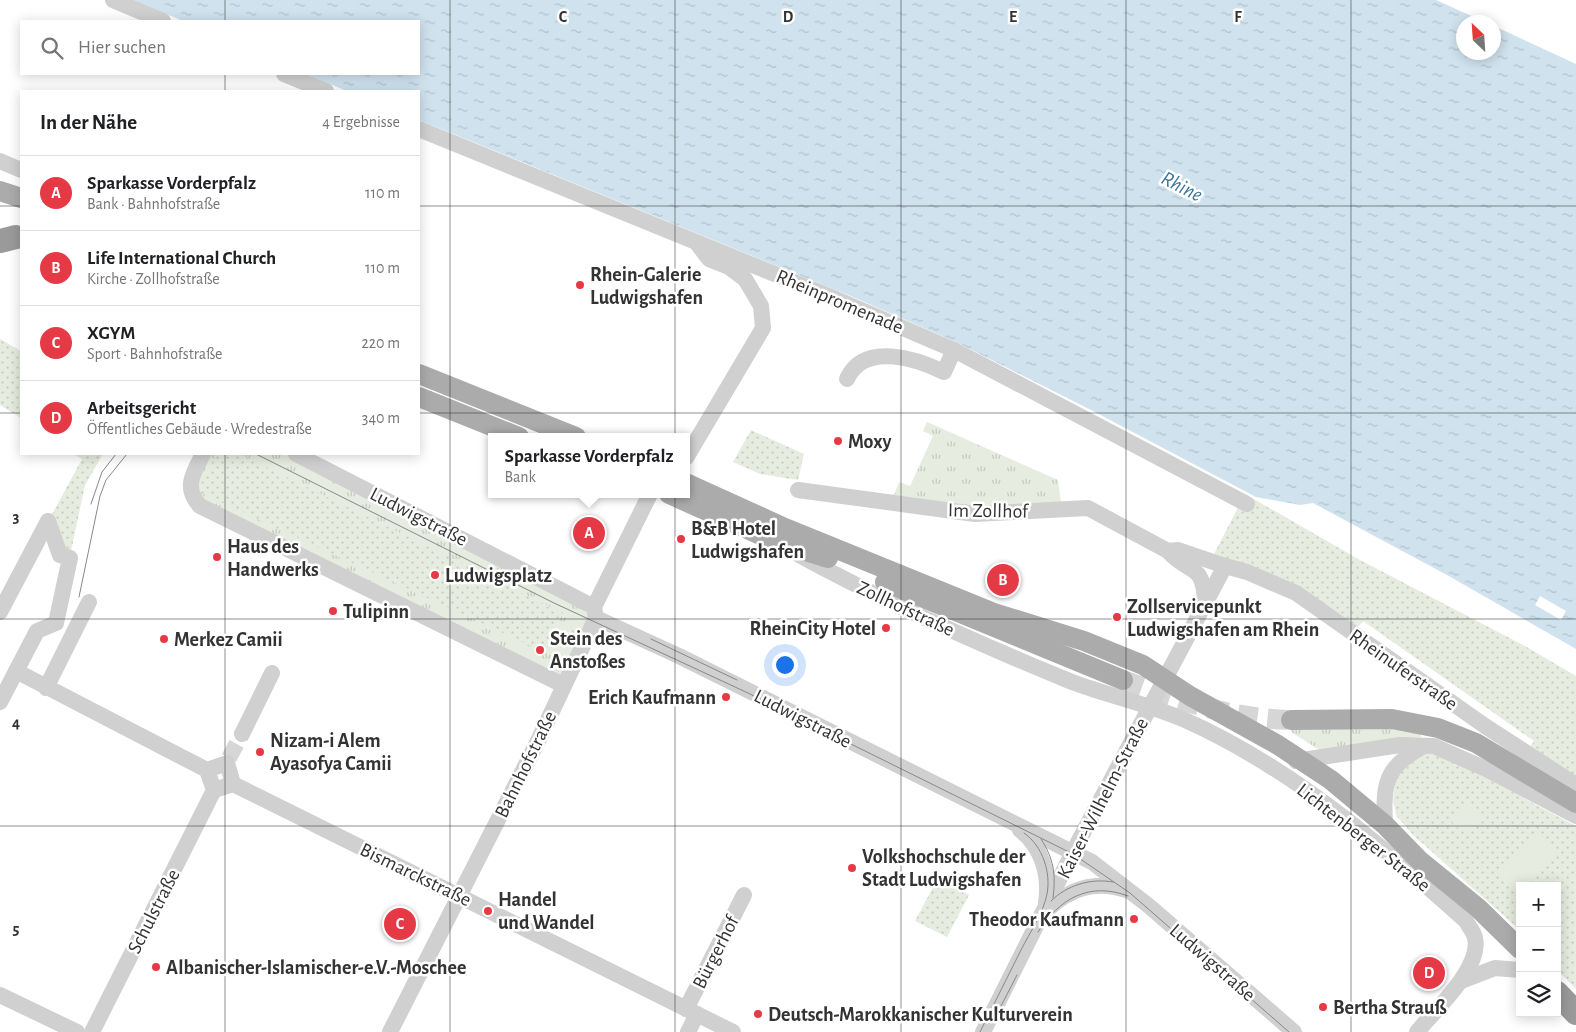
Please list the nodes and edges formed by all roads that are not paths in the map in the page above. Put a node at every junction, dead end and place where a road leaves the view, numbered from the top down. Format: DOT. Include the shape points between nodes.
graph roads {
  1 [pos="113,0"];
  2 [pos="160,20"];
  3 [pos="286,75"];
  4 [pos="324,90"];
  5 [pos="420,129"];
  6 [pos="0,160"];
  7 [pos="20,170"];
  8 [pos="0,191"];
  9 [pos="20,198"];
  10 [pos="694,240"];
  11 [pos="954,350"];
  12 [pos="420,374"];
  13 [pos="847,379"];
  14 [pos="420,398"];
  15 [pos="509,433"];
  16 [pos="566,433"];
  17 [pos="690,451"];
  18 [pos="202,455"];
  19 [pos="298,455"];
  20 [pos="690,485"];
  21 [pos="798,490"];
  22 [pos="648,498"];
  23 [pos="680,498"];
  24 [pos="1247,504"];
  25 [pos="780,535"];
  26 [pos="1168,551"];
  27 [pos="1224,566"];
  28 [pos="1205,601"];
  29 [pos="59,605"];
  30 [pos="0,612"];
  31 [pos="595,612"];
  32 [pos="16,671"];
  33 [pos="272,673"];
  34 [pos="1123,680"];
  35 [pos="1164,680"];
  36 [pos="563,685"];
  37 [pos="46,688"];
  38 [pos="0,702"];
  39 [pos="1150,708"];
  40 [pos="1291,720"];
  41 [pos="242,734"];
  42 [pos="1426,745"];
  43 [pos="1258,760"];
  44 [pos="1304,761"];
  45 [pos="207,770"];
  46 [pos="234,784"];
  47 [pos="214,790"];
  48 [pos="1576,802"];
  49 [pos="1009,820"];
  50 [pos="1385,825"];
  51 [pos="1074,852"];
  52 [pos="1133,893"];
  53 [pos="460,895"];
  54 [pos="744,895"];
  55 [pos="1044,912"];
  56 [pos="1472,915"];
  57 [pos="1516,945"];
  58 [pos="1516,970"];
  59 [pos="1461,981"];
  60 [pos="0,995"];
  61 [pos="1561,998"];
  62 [pos="691,1011"];
  63 [pos="1576,1013"];
  64 [pos="77,1032"];
  65 [pos="92,1032"];
  66 [pos="390,1032"];
  67 [pos="688,1032"];
  68 [pos="733,1032"];
  69 [pos="984,1032"];
  70 [pos="1294,1032"];
  71 [pos="1417,1032"];
  1 -- 2 [label="street"];
  3 -- 4 [label="street"];
  5 -- 10 [label="street, Rheinpromenade"];
  6 -- 7 [label="street"];
  8 -- 9 [label="main road"];
  10 -- 11 [label="street, Rheinpromenade"];
  10 -- 17 [label="street" via="709,259 737,272 750,285 761,306 763,328"];
  11 -- 13 [label="street" via="944,372 915,360 886,356 861,364 850,372"];
  11 -- 24 [label="street, Rheinpromenade"];
  12 -- 16 [label="main road"];
  14 -- 15 [label="main road"];
  18 -- 36 [label="street" via="190,478 191,491 200,506"];
  19 -- 31 [label="street, Ludwigstraße"];
  20 -- 25 [label="main road, Zollhofstraße"];
  21 -- 26 [label="street, Im Zollhof" via="975,514 1088,508"];
  22 -- 31 [label="street, Bahnhofstraße"];
  23 -- 25 [label="main road, Zollhofstraße"];
  25 -- 34 [label="main road"];
  25 -- 35 [label="main road, Zollhofstraße" via="994,613 1084,642 1143,666"];
  25 -- 39 [label="street, Zollhofstraße" via="830,572 962,635 1074,682"];
  26 -- 27 [label="street, Im Zollhof" via="1178,550"];
  26 -- 28 [label="street, Im Zollhof" via="1198,572 1204,586"];
  27 -- 28 [label="street, Kaiser-Wilhelm-Straße"];
  27 -- 48 [label="street, Rheinuferstraße" via="1296,593 1485,726"];
  28 -- 35 [label="street, Kaiser-Wilhelm-Straße"];
  29 -- 30 [label="street" via="70,558 60,555 48,521"];
  29 -- 32 [label="street" via="56,623 37,631"];
  29 -- 37 [label="street" via="86,607"];
  31 -- 36 [label="street, Bahnhofstraße"];
  31 -- 49 [label="street, Ludwigstraße"];
  32 -- 37 [label="street"];
  32 -- 38 [label="street"];
  33 -- 41 [label="street"];
  35 -- 39 [label="street, Kaiser-Wilhelm-Straße"];
  35 -- 44 [label="main road, Zollhofstraße"];
  36 -- 53 [label="street, Bahnhofstraße"];
  37 -- 45 [label="street"];
  39 -- 43 [label="street, Lichtenberger Straße" via="1185,720"];
  39 -- 51 [label="street, Kaiser-Wilhelm-Straße"];
  40 -- 48 [label="main road" via="1392,719 1438,728 1476,743"];
  42 -- 44 [label="street" via="1377,748"];
  42 -- 48 [label="street"];
  42 -- 50 [label="street" via="1403,758 1388,778 1384,790"];
  43 -- 44 [label="street"];
  43 -- 56 [label="street, Lichtenberger Straße" via="1302,786"];
  44 -- 50 [label="main road, Lichtenberger Straße"];
  45 -- 46 [label="street" via="228,761"];
  45 -- 47 [label="street"];
  46 -- 47 [label="street"];
  46 -- 53 [label="street, Bismarckstraße"];
  47 -- 65 [label="street, Schulstraße"];
  49 -- 51 [label="street, Ludwigstraße"];
  49 -- 55 [label="street, Ludwigstraße" via="1030,839 1041,857 1047,890"];
  50 -- 56 [label="main road, Lichtenberger Straße"];
  51 -- 52 [label="street, Ludwigstraße"];
  51 -- 55 [label="street, Kaiser-Wilhelm-Straße"];
  52 -- 55 [label="street, Ludwigstraße" via="1114,886 1090,886 1060,897"];
  52 -- 70 [label="street, Ludwigstraße"];
  53 -- 62 [label="street, Bismarckstraße"];
  53 -- 66 [label="street, Bahnhofstraße"];
  54 -- 62 [label="street, Bürgerhof"];
  55 -- 69 [label="street, Kaiser-Wilhelm-Straße"];
  56 -- 57 [label="main road"];
  56 -- 59 [label="street" via="1476,949"];
  58 -- 59 [label="street" via="1495,968"];
  59 -- 71 [label="street"];
  60 -- 64 [label="street"];
  61 -- 63 [label="highway"];
  62 -- 67 [label="street, Bürgerhof"];
  62 -- 68 [label="street, Bismarckstraße"];
}
